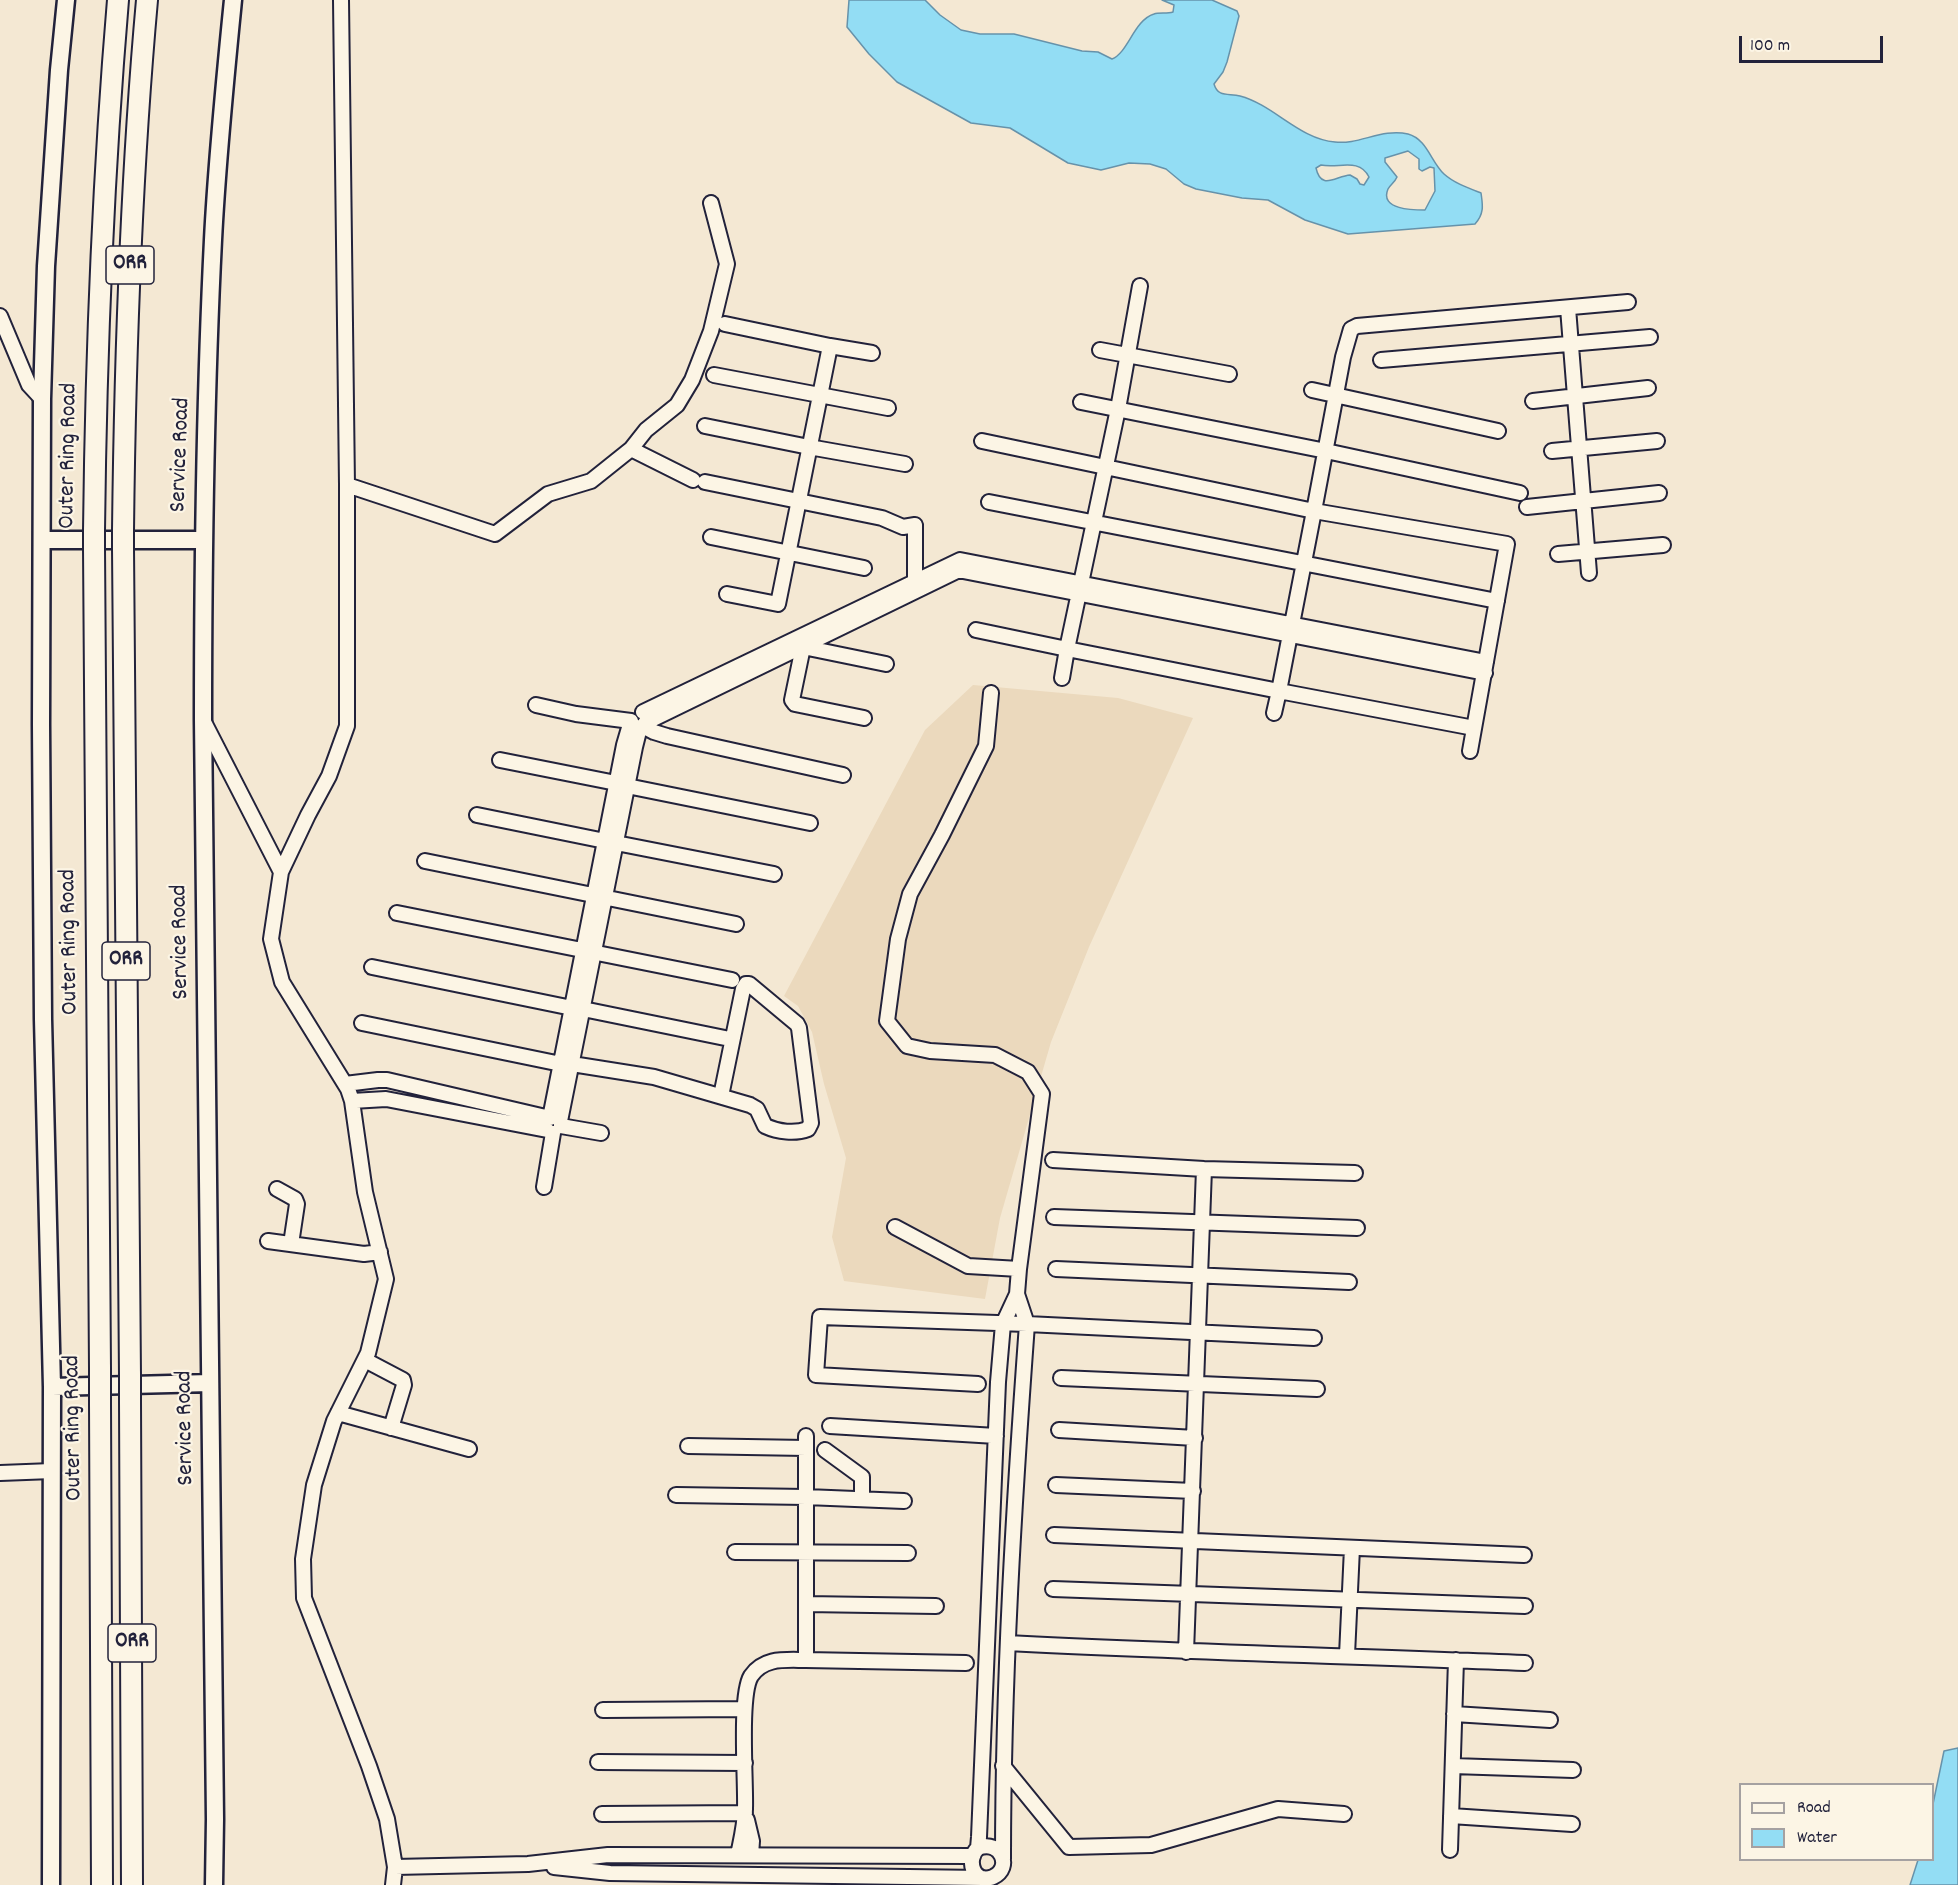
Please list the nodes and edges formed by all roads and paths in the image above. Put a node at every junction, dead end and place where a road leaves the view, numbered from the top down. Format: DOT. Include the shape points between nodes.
graph roads {
  1 [pos="66,0"];
  2 [pos="118,0"];
  3 [pos="147,0"];
  4 [pos="233,0"];
  5 [pos="341,0"];
  6 [pos="711,203"];
  7 [pos="1140,286"];
  8 [pos="1628,302"];
  9 [pos="1568,308"];
  10 [pos="0,316"];
  11 [pos="725,324"];
  12 [pos="1650,337"];
  13 [pos="1570,344"];
  14 [pos="830,346"];
  15 [pos="1100,350"];
  16 [pos="872,353"];
  17 [pos="1128,354"];
  18 [pos="1381,360"];
  19 [pos="1229,374"];
  20 [pos="714,375"];
  21 [pos="1648,388"];
  22 [pos="1312,390"];
  23 [pos="820,394"];
  24 [pos="1336,395"];
  25 [pos="1575,396"];
  26 [pos="42,399"];
  27 [pos="1533,401"];
  28 [pos="1081,402"];
  29 [pos="888,408"];
  30 [pos="1118,409"];
  31 [pos="705,426"];
  32 [pos="1498,431"];
  33 [pos="982,441"];
  34 [pos="1657,441"];
  35 [pos="810,447"];
  36 [pos="1579,448"];
  37 [pos="631,449"];
  38 [pos="1326,451"];
  39 [pos="1551,451"];
  40 [pos="905,464"];
  41 [pos="1105,466"];
  42 [pos="347,485"];
  43 [pos="1520,493"];
  44 [pos="1659,493"];
  45 [pos="798,501"];
  46 [pos="1584,501"];
  47 [pos="989,502"];
  48 [pos="1527,507"];
  49 [pos="1314,511"];
  50 [pos="1093,521"];
  51 [pos="711,537"];
  52 [pos="43,540"];
  53 [pos="203,540"];
  54 [pos="1663,545"];
  55 [pos="1588,551"];
  56 [pos="788,554"];
  57 [pos="1558,554"];
  58 [pos="1304,563"];
  59 [pos="864,568"];
  60 [pos="1589,573"];
  61 [pos="915,580"];
  62 [pos="1080,587"];
  63 [pos="727,594"];
  64 [pos="1497,601"];
  65 [pos="1292,629"];
  66 [pos="976,630"];
  67 [pos="803,647"];
  68 [pos="1067,649"];
  69 [pos="886,664"];
  70 [pos="1485,667"];
  71 [pos="1062,678"];
  72 [pos="1279,692"];
  73 [pos="991,693"];
  74 [pos="536,705"];
  75 [pos="1274,713"];
  76 [pos="864,718"];
  77 [pos="203,720"];
  78 [pos="640,722"];
  79 [pos="1474,728"];
  80 [pos="1470,751"];
  81 [pos="500,760"];
  82 [pos="843,775"];
  83 [pos="622,784"];
  84 [pos="477,815"];
  85 [pos="810,823"];
  86 [pos="610,842"];
  87 [pos="425,861"];
  88 [pos="281,872"];
  89 [pos="774,874"];
  90 [pos="599,897"];
  91 [pos="397,914"];
  92 [pos="736,924"];
  93 [pos="589,952"];
  94 [pos="372,967"];
  95 [pos="732,980"];
  96 [pos="577,1009"];
  97 [pos="362,1023"];
  98 [pos="725,1038"];
  99 [pos="566,1064"];
  100 [pos="345,1084"];
  101 [pos="721,1096"];
  102 [pos="352,1101"];
  103 [pos="554,1126"];
  104 [pos="601,1133"];
  105 [pos="1053,1160"];
  106 [pos="1204,1169"];
  107 [pos="1355,1173"];
  108 [pos="544,1187"];
  109 [pos="278,1190"];
  110 [pos="1054,1217"];
  111 [pos="1202,1223"];
  112 [pos="895,1227"];
  113 [pos="1356,1228"];
  114 [pos="268,1241"];
  115 [pos="291,1244"];
  116 [pos="380,1252"];
  117 [pos="1018,1269"];
  118 [pos="1056,1269"];
  119 [pos="1201,1275"];
  120 [pos="1349,1282"];
  121 [pos="1017,1294"];
  122 [pos="1003,1324"];
  123 [pos="1027,1324"];
  124 [pos="1199,1333"];
  125 [pos="1314,1338"];
  126 [pos="365,1360"];
  127 [pos="1060,1378"];
  128 [pos="210,1383"];
  129 [pos="978,1384"];
  130 [pos="1197,1385"];
  131 [pos="52,1387"];
  132 [pos="1317,1389"];
  133 [pos="338,1413"];
  134 [pos="830,1426"];
  135 [pos="391,1428"];
  136 [pos="1059,1430"];
  137 [pos="996,1436"];
  138 [pos="1195,1438"];
  139 [pos="688,1446"];
  140 [pos="469,1449"];
  141 [pos="825,1450"];
  142 [pos="52,1471"];
  143 [pos="0,1473"];
  144 [pos="994,1476"];
  145 [pos="1017,1477"];
  146 [pos="1056,1485"];
  147 [pos="1193,1491"];
  148 [pos="676,1495"];
  149 [pos="806,1497"];
  150 [pos="862,1499"];
  151 [pos="904,1501"];
  152 [pos="1053,1535"];
  153 [pos="1191,1540"];
  154 [pos="1352,1548"];
  155 [pos="806,1551"];
  156 [pos="735,1552"];
  157 [pos="908,1553"];
  158 [pos="1524,1555"];
  159 [pos="1053,1589"];
  160 [pos="1189,1595"];
  161 [pos="1350,1600"];
  162 [pos="806,1604"];
  163 [pos="936,1606"];
  164 [pos="1525,1606"];
  165 [pos="1008,1643"];
  166 [pos="1186,1652"];
  167 [pos="1347,1655"];
  168 [pos="806,1660"];
  169 [pos="1456,1660"];
  170 [pos="966,1663"];
  171 [pos="1525,1663"];
  172 [pos="744,1709"];
  173 [pos="603,1710"];
  174 [pos="1454,1714"];
  175 [pos="1550,1720"];
  176 [pos="598,1761"];
  177 [pos="745,1763"];
  178 [pos="1003,1766"];
  179 [pos="1453,1766"];
  180 [pos="1573,1770"];
  181 [pos="745,1813"];
  182 [pos="602,1814"];
  183 [pos="1344,1814"];
  184 [pos="1451,1816"];
  185 [pos="1572,1824"];
  186 [pos="1450,1850"];
  187 [pos="975,1852"];
  188 [pos="608,1855"];
  189 [pos="744,1855"];
  190 [pos="857,1855"];
  191 [pos="1003,1859"];
  192 [pos="528,1864"];
  193 [pos="395,1867"];
  194 [pos="741,1875"];
  195 [pos="857,1876"];
  196 [pos="983,1878"];
  197 [pos="611,1879"];
  198 [pos="51,1885"];
  199 [pos="102,1885"];
  200 [pos="132,1885"];
  201 [pos="214,1885"];
  202 [pos="393,1885"];
  1 -- 26 [label="main road" via="46,266"];
  2 -- 199 [label="highway, Outer Ring Road / ORR, bridge" via="97,343 94,539"];
  3 -- 200 [label="highway, ORR, bridge" via="130,269 123,540"];
  4 -- 53 [label="main road, Service Road" via="213,239"];
  5 -- 42 [label="street"];
  6 -- 37 [label="street" via="727,264 711,331 692,380 677,405 646,430"];
  7 -- 17 [label="street"];
  8 -- 9 [label="street"];
  9 -- 13 [label="street"];
  9 -- 24 [label="street" via="1351,329"];
  10 -- 26 [label="street" via="29,385"];
  11 -- 14 [label="street"];
  12 -- 13 [label="street"];
  13 -- 18 [label="street"];
  13 -- 25 [label="street"];
  14 -- 16 [label="street"];
  14 -- 23 [label="street"];
  15 -- 17 [label="street"];
  17 -- 19 [label="street"];
  17 -- 30 [label="street"];
  20 -- 23 [label="street"];
  21 -- 25 [label="street"];
  22 -- 24 [label="street"];
  23 -- 29 [label="street"];
  23 -- 35 [label="street"];
  24 -- 32 [label="street"];
  24 -- 38 [label="street"];
  25 -- 27 [label="street"];
  25 -- 36 [label="street"];
  26 -- 52 [label="main road"];
  28 -- 30 [label="street"];
  30 -- 38 [label="street"];
  30 -- 41 [label="street"];
  31 -- 35 [label="street"];
  33 -- 41 [label="street"];
  34 -- 36 [label="street"];
  35 -- 40 [label="street"];
  35 -- 45 [label="street"];
  36 -- 39 [label="street"];
  36 -- 46 [label="street"];
  37 -- 42 [label="street" via="591,480 548,494 495,534"];
  37 -- 45 [label="street" via="699,481"];
  38 -- 43 [label="street"];
  38 -- 49 [label="street"];
  41 -- 49 [label="street"];
  41 -- 50 [label="street"];
  42 -- 88 [label="street" via="346,726 329,776"];
  44 -- 46 [label="street"];
  45 -- 56 [label="street"];
  45 -- 61 [label="street" via="882,518 903,527 915,525"];
  46 -- 48 [label="street"];
  46 -- 55 [label="street"];
  47 -- 50 [label="street"];
  49 -- 58 [label="street"];
  49 -- 64 [label="street" via="1508,544"];
  50 -- 58 [label="street"];
  50 -- 62 [label="street"];
  51 -- 56 [label="street"];
  52 -- 53 [label="main road"];
  52 -- 131 [label="main road" via="43,995"];
  53 -- 77 [label="main road, Service Road"];
  54 -- 55 [label="street"];
  55 -- 57 [label="street"];
  55 -- 60 [label="street"];
  56 -- 59 [label="street"];
  56 -- 63 [label="street" via="778,604"];
  58 -- 64 [label="street"];
  58 -- 65 [label="street"];
  61 -- 62 [label="street" via="960,560"];
  61 -- 78 [label="street"];
  62 -- 65 [label="street"];
  62 -- 67 [label="street" via="957,571"];
  62 -- 68 [label="street"];
  64 -- 70 [label="street"];
  65 -- 70 [label="street"];
  65 -- 72 [label="street"];
  66 -- 68 [label="street"];
  67 -- 69 [label="street"];
  67 -- 76 [label="street" via="792,700 795,704"];
  67 -- 78 [label="street"];
  68 -- 71 [label="street"];
  68 -- 72 [label="street"];
  70 -- 79 [label="street"];
  72 -- 75 [label="street"];
  72 -- 79 [label="street"];
  73 -- 117 [label="street" via="986,746 910,894 898,939 887,1021 907,1046 995,1055 1028,1072 1042,1094"];
  74 -- 78 [label="street"];
  77 -- 88 [label="street"];
  77 -- 128 [label="main road, Service Road"];
  78 -- 82 [label="street" via="667,736"];
  78 -- 83 [label="street"];
  79 -- 80 [label="street"];
  81 -- 83 [label="street"];
  83 -- 85 [label="street"];
  83 -- 86 [label="street"];
  84 -- 86 [label="street"];
  86 -- 89 [label="street"];
  86 -- 90 [label="street"];
  87 -- 90 [label="street"];
  88 -- 100 [label="street" via="271,939 282,982"];
  90 -- 92 [label="street"];
  90 -- 93 [label="street"];
  91 -- 93 [label="street"];
  93 -- 95 [label="street"];
  93 -- 96 [label="street"];
  94 -- 96 [label="street"];
  96 -- 98 [label="street"];
  96 -- 99 [label="street"];
  97 -- 99 [label="street"];
  99 -- 101 [label="street" via="654,1077"];
  99 -- 103 [label="street"];
  100 -- 102 [label="street"];
  100 -- 103 [label="street" via="387,1080"];
  101 -- 101 [label="street" via="743,989 749,984 797,1024 810,1127 795,1133 770,1129 757,1108"];
  102 -- 103 [label="street" via="386,1099"];
  102 -- 116 [label="street" via="365,1192"];
  103 -- 104 [label="street"];
  103 -- 108 [label="street"];
  105 -- 106 [label="street"];
  106 -- 107 [label="street"];
  106 -- 111 [label="street"];
  109 -- 115 [label="street" via="297,1204"];
  110 -- 111 [label="street"];
  111 -- 113 [label="street"];
  111 -- 119 [label="street"];
  112 -- 117 [label="street" via="968,1266"];
  114 -- 115 [label="street"];
  115 -- 116 [label="street" via="364,1254"];
  116 -- 126 [label="street" via="386,1279"];
  117 -- 121 [label="street"];
  118 -- 119 [label="street"];
  119 -- 120 [label="street"];
  119 -- 124 [label="street"];
  121 -- 122 [label="street"];
  121 -- 123 [label="street"];
  122 -- 123 [label="street"];
  122 -- 129 [label="street" via="820,1317 816,1375"];
  122 -- 137 [label="street"];
  123 -- 124 [label="street"];
  123 -- 145 [label="street"];
  124 -- 125 [label="street"];
  124 -- 130 [label="street"];
  126 -- 133 [label="street"];
  126 -- 135 [label="street" via="403,1380"];
  127 -- 130 [label="street"];
  128 -- 131 [label="main road"];
  128 -- 201 [label="main road, Service Road"];
  130 -- 132 [label="street"];
  130 -- 138 [label="street"];
  131 -- 142 [label="main road"];
  133 -- 135 [label="street"];
  133 -- 193 [label="street" via="314,1485 303,1559 304,1598 373,1777 391,1834"];
  134 -- 137 [label="street"];
  135 -- 140 [label="street"];
  136 -- 138 [label="street"];
  137 -- 144 [label="street"];
  138 -- 147 [label="street"];
  139 -- 149 [label="street" via="806,1442"];
  141 -- 150 [label="street" via="862,1477"];
  142 -- 143 [label="street"];
  142 -- 198 [label="main road"];
  144 -- 145 [label="street"];
  144 -- 187 [label="street"];
  145 -- 165 [label="street"];
  146 -- 147 [label="street"];
  147 -- 153 [label="street"];
  148 -- 149 [label="street"];
  149 -- 150 [label="street"];
  149 -- 155 [label="street"];
  150 -- 151 [label="street"];
  152 -- 153 [label="street"];
  153 -- 154 [label="street"];
  153 -- 160 [label="street"];
  154 -- 158 [label="street"];
  154 -- 161 [label="street"];
  155 -- 156 [label="street"];
  155 -- 157 [label="street"];
  155 -- 162 [label="street"];
  159 -- 160 [label="street"];
  160 -- 161 [label="street"];
  160 -- 166 [label="street"];
  161 -- 164 [label="street"];
  161 -- 167 [label="street"];
  162 -- 163 [label="street"];
  162 -- 168 [label="street"];
  165 -- 166 [label="street"];
  165 -- 178 [label="street"];
  166 -- 167 [label="street"];
  167 -- 169 [label="street"];
  168 -- 170 [label="street"];
  168 -- 172 [label="street" via="772,1660 762,1666 752,1676"];
  169 -- 171 [label="street"];
  169 -- 174 [label="street"];
  172 -- 173 [label="street"];
  172 -- 177 [label="street"];
  174 -- 175 [label="street"];
  174 -- 179 [label="street"];
  176 -- 177 [label="street"];
  177 -- 181 [label="street"];
  178 -- 183 [label="street" via="1069,1847 1151,1845 1278,1809"];
  178 -- 191 [label="street"];
  179 -- 180 [label="street"];
  179 -- 184 [label="street"];
  181 -- 182 [label="street"];
  181 -- 189 [label="street"];
  184 -- 185 [label="street"];
  184 -- 186 [label="street"];
  187 -- 190 [label="street"];
  187 -- 191 [label="street" via="983,1846 994,1847"];
  187 -- 196 [label="street" via="971,1861 974,1872"];
  188 -- 189 [label="street"];
  188 -- 192 [label="street"];
  188 -- 197 [label="street"];
  189 -- 190 [label="street"];
  189 -- 194 [label="street"];
  190 -- 195 [label="street"];
  191 -- 196 [label="street" via="999,1874"];
  192 -- 193 [label="street"];
  192 -- 197 [label="street"];
  193 -- 202 [label="street"];
  194 -- 195 [label="street"];
  194 -- 197 [label="street"];
  195 -- 196 [label="street"];
}
